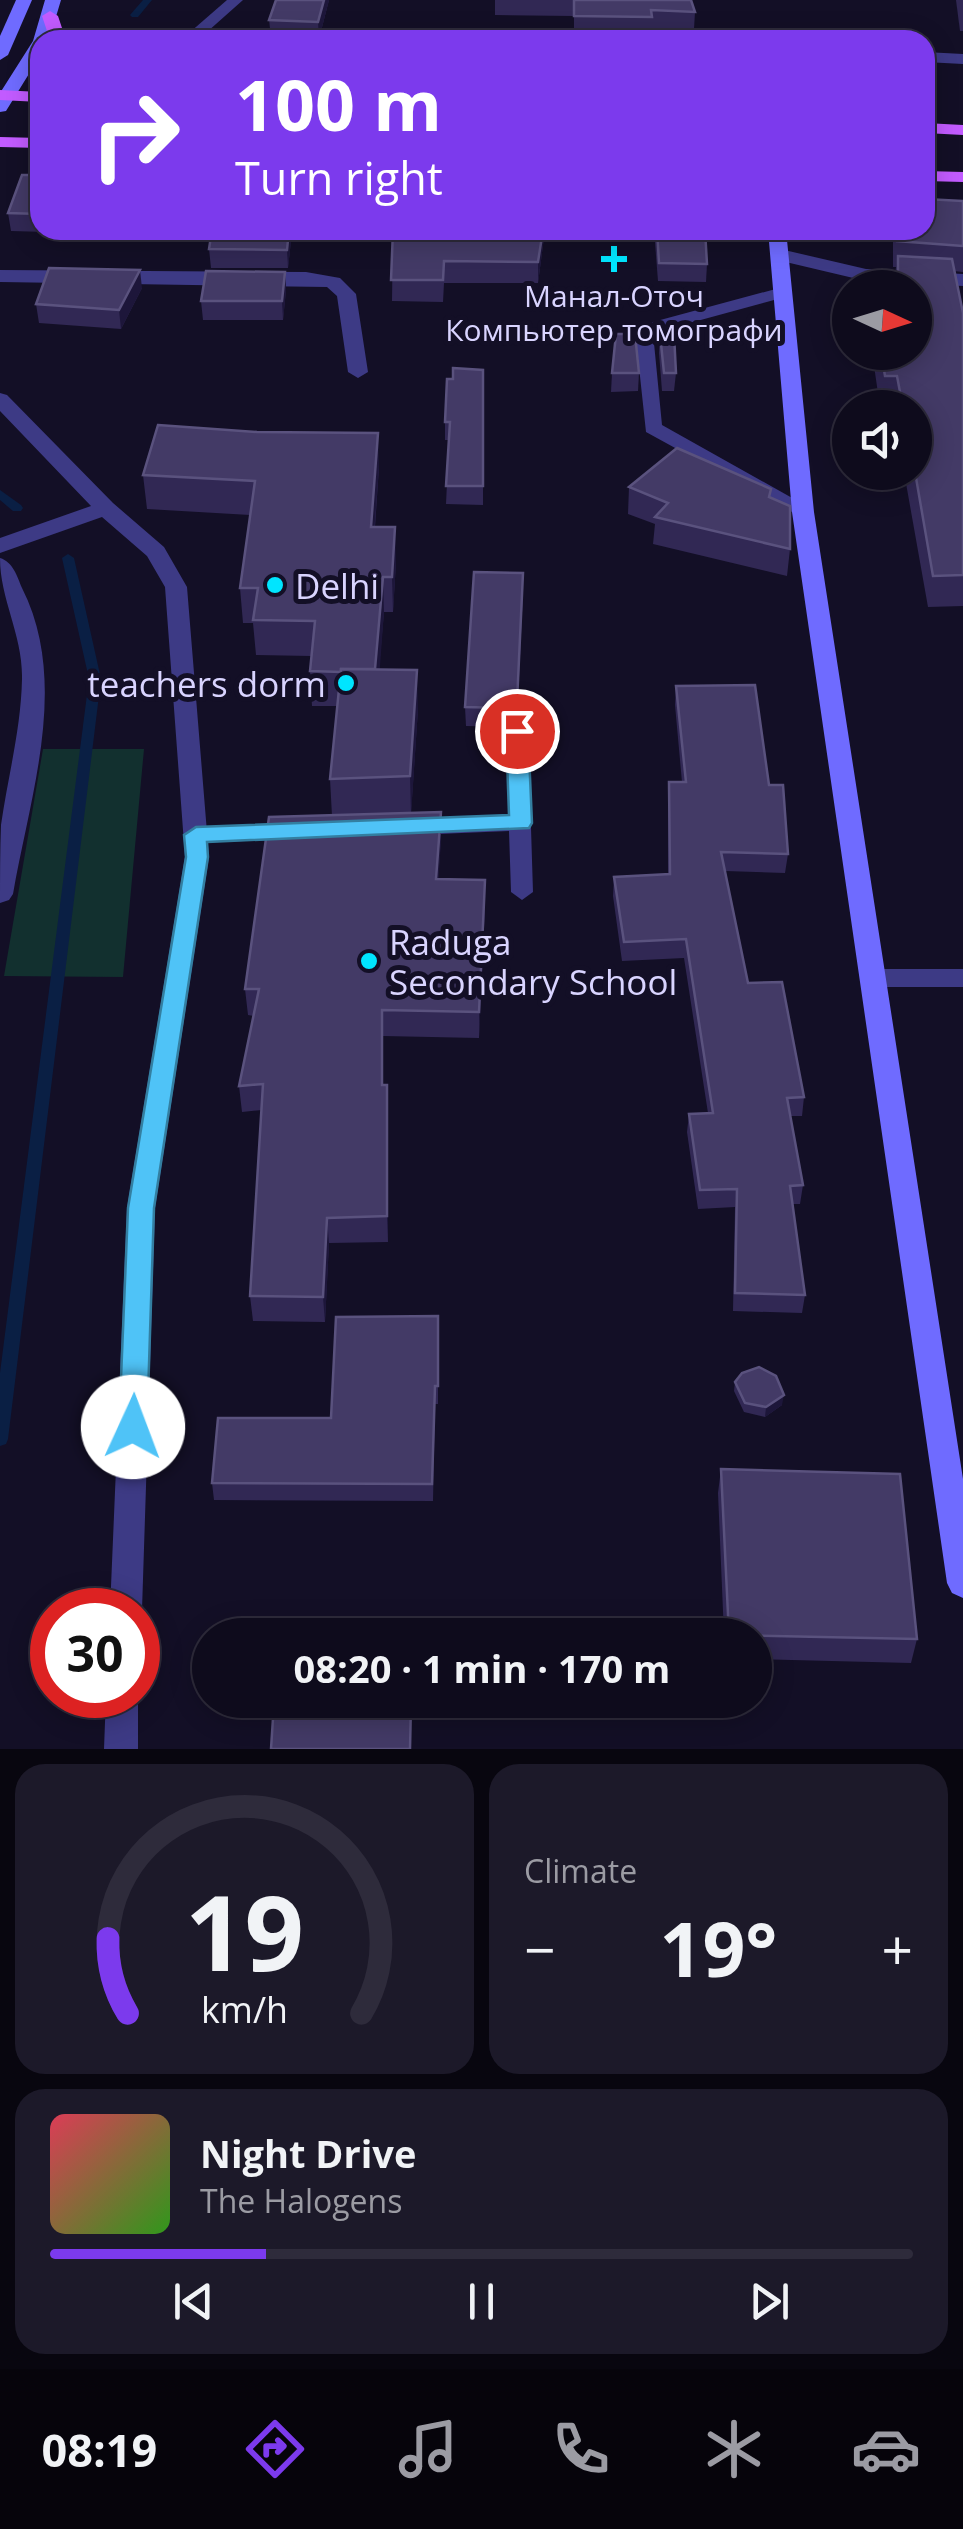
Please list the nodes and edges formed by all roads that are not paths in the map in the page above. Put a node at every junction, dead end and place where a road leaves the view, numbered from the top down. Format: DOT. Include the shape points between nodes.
graph roads {
  1 [pos="24,0"];
  2 [pos="236,0"];
  3 [pos="201,30"];
  4 [pos="0,55"];
  5 [pos="30,57"];
  6 [pos="935,57"];
  7 [pos="963,58"];
  8 [pos="30,98"];
  9 [pos="3,99"];
  10 [pos="935,129"];
  11 [pos="963,130"];
  12 [pos="0,142"];
  13 [pos="30,143"];
  14 [pos="935,177"];
  15 [pos="963,178"];
  16 [pos="778,242"];
  17 [pos="0,276"];
  18 [pos="963,280"];
  19 [pos="783,292"];
  20 [pos="358,372"];
  21 [pos="0,398"];
  22 [pos="105,508"];
  23 [pos="803,512"];
  24 [pos="0,546"];
  25 [pos="0,565"];
  26 [pos="517,731"];
  27 [pos="521,823"];
  28 [pos="387,828"];
  29 [pos="330,830"];
  30 [pos="196,835"];
  31 [pos="522,892"];
  32 [pos="0,894"];
  33 [pos="874,978"];
  34 [pos="963,978"];
  35 [pos="963,1583"];
  36 [pos="127,1588"];
  37 [pos="122,1718"];
  38 [pos="121,1749"];
  1 -- 4 [label="main road"];
  2 -- 3 [label="lane"];
  5 -- 9 [label="main road"];
  6 -- 7 [label="lane"];
  8 -- 9 [label="main road"];
  10 -- 11 [label="main road"];
  12 -- 13 [label="main road"];
  14 -- 15 [label="main road"];
  16 -- 18 [label="street" via="866,275"];
  16 -- 19 [label="main road"];
  17 -- 20 [label="street" via="333,282 346,294"];
  19 -- 23 [label="main road"];
  19 -- 23 [label="lane" via="644,330 651,408 653,428"];
  21 -- 22 [label="street"];
  22 -- 24 [label="street"];
  22 -- 30 [label="street" via="156,552 176,586"];
  23 -- 33 [label="main road"];
  25 -- 32 [label="street" via="33,649 32,698"];
  26 -- 27 [label="lane"];
  27 -- 28 [label="lane"];
  27 -- 31 [label="lane"];
  29 -- 30 [label="lane"];
  30 -- 36 [label="street" via="141,1208"];
  33 -- 34 [label="lane"];
  33 -- 35 [label="main road"];
  37 -- 38 [label="street"];
}
